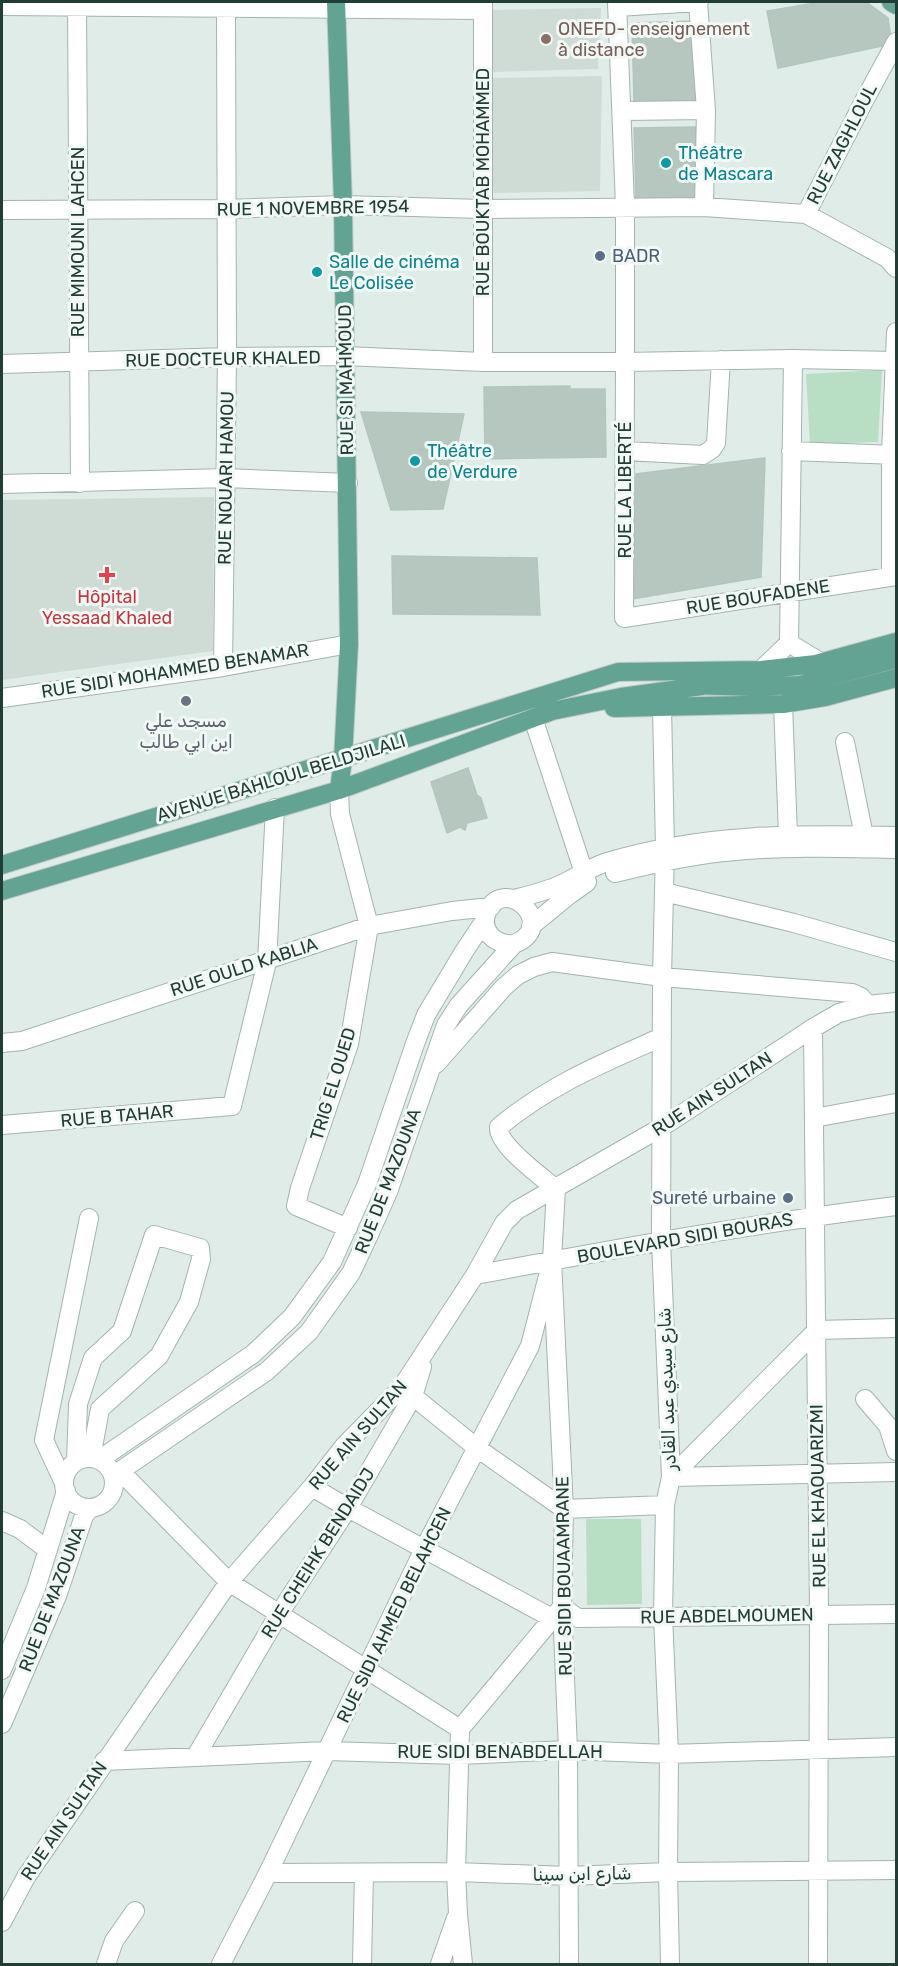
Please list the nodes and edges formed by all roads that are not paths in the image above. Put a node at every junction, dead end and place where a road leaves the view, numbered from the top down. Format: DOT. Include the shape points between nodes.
graph roads {
  1 [pos="698,2"];
  2 [pos="891,2"];
  3 [pos="77,3"];
  4 [pos="617,4"];
  5 [pos="226,5"];
  6 [pos="336,5"];
  7 [pos="897,5"];
  8 [pos="2,6"];
  9 [pos="483,6"];
  10 [pos="897,42"];
  11 [pos="706,110"];
  12 [pos="622,111"];
  13 [pos="344,205"];
  14 [pos="625,206"];
  15 [pos="704,207"];
  16 [pos="482,208"];
  17 [pos="227,209"];
  18 [pos="2,210"];
  19 [pos="80,210"];
  20 [pos="806,214"];
  21 [pos="897,268"];
  22 [pos="897,332"];
  23 [pos="345,356"];
  24 [pos="227,357"];
  25 [pos="793,359"];
  26 [pos="721,360"];
  27 [pos="895,361"];
  28 [pos="483,362"];
  29 [pos="625,362"];
  30 [pos="78,363"];
  31 [pos="2,364"];
  32 [pos="625,451"];
  33 [pos="790,452"];
  34 [pos="894,454"];
  35 [pos="226,478"];
  36 [pos="80,483"];
  37 [pos="348,483"];
  38 [pos="2,484"];
  39 [pos="894,576"];
  40 [pos="790,592"];
  41 [pos="624,618"];
  42 [pos="897,642"];
  43 [pos="789,643"];
  44 [pos="349,644"];
  45 [pos="897,659"];
  46 [pos="820,662"];
  47 [pos="223,667"];
  48 [pos="761,670"];
  49 [pos="897,678"];
  50 [pos="702,686"];
  51 [pos="560,690"];
  52 [pos="2,698"];
  53 [pos="783,704"];
  54 [pos="662,707"];
  55 [pos="552,711"];
  56 [pos="533,718"];
  57 [pos="845,742"];
  58 [pos="343,759"];
  59 [pos="339,790"];
  60 [pos="275,808"];
  61 [pos="788,835"];
  62 [pos="897,836"];
  63 [pos="864,842"];
  64 [pos="897,849"];
  65 [pos="665,855"];
  66 [pos="2,865"];
  67 [pos="585,877"];
  68 [pos="2,891"];
  69 [pos="664,892"];
  70 [pos="514,899"];
  71 [pos="488,914"];
  72 [pos="369,926"];
  73 [pos="531,926"];
  74 [pos="514,944"];
  75 [pos="897,952"];
  76 [pos="267,958"];
  77 [pos="662,977"];
  78 [pos="897,1002"];
  79 [pos="868,1005"];
  80 [pos="813,1028"];
  81 [pos="662,1037"];
  82 [pos="2,1043"];
  83 [pos="430,1071"];
  84 [pos="897,1103"];
  85 [pos="814,1119"];
  86 [pos="2,1125"];
  87 [pos="662,1127"];
  88 [pos="556,1189"];
  89 [pos="897,1206"];
  90 [pos="816,1216"];
  91 [pos="89,1218"];
  92 [pos="348,1228"];
  93 [pos="661,1241"];
  94 [pos="552,1260"];
  95 [pos="475,1275"];
  96 [pos="897,1328"];
  97 [pos="817,1330"];
  98 [pos="429,1345"];
  99 [pos="407,1391"];
  100 [pos="865,1399"];
  101 [pos="44,1440"];
  102 [pos="477,1448"];
  103 [pos="897,1451"];
  104 [pos="86,1457"];
  105 [pos="897,1472"];
  106 [pos="817,1474"];
  107 [pos="117,1475"];
  108 [pos="671,1478"];
  109 [pos="65,1487"];
  110 [pos="312,1487"];
  111 [pos="665,1505"];
  112 [pos="90,1508"];
  113 [pos="348,1508"];
  114 [pos="564,1509"];
  115 [pos="2,1521"];
  116 [pos="424,1549"];
  117 [pos="48,1550"];
  118 [pos="229,1582"];
  119 [pos="279,1614"];
  120 [pos="819,1614"];
  121 [pos="897,1614"];
  122 [pos="564,1616"];
  123 [pos="663,1617"];
  124 [pos="368,1669"];
  125 [pos="2,1670"];
  126 [pos="2,1724"];
  127 [pos="460,1729"];
  128 [pos="897,1747"];
  129 [pos="818,1748"];
  130 [pos="568,1750"];
  131 [pos="327,1751"];
  132 [pos="669,1754"];
  133 [pos="459,1755"];
  134 [pos="196,1756"];
  135 [pos="104,1761"];
  136 [pos="818,1870"];
  137 [pos="897,1870"];
  138 [pos="456,1872"];
  139 [pos="668,1872"];
  140 [pos="268,1873"];
  141 [pos="364,1873"];
  142 [pos="568,1876"];
  143 [pos="135,1911"];
  144 [pos="458,1914"];
  145 [pos="2,1922"];
  146 [pos="106,1965"];
  147 [pos="221,1965"];
  148 [pos="362,1965"];
  149 [pos="440,1965"];
  150 [pos="463,1965"];
  151 [pos="569,1965"];
  152 [pos="670,1965"];
  153 [pos="818,1965"];
  1 -- 4 [label="street"];
  1 -- 11 [label="street"];
  2 -- 7 [label="main road"];
  3 -- 5 [label="street"];
  3 -- 8 [label="street"];
  3 -- 19 [label="street, RUE MIMOUNI LAHCEN"];
  4 -- 12 [label="street, RUE LA LIBERTÉ"];
  5 -- 6 [label="street"];
  5 -- 17 [label="street, RUE NOUARI HAMOU"];
  6 -- 9 [label="street"];
  6 -- 13 [label="main road, RUE SI MAHMOUD"];
  9 -- 16 [label="street, RUE BOUKTAB MOHAMMED"];
  10 -- 20 [label="street, RUE ZAGHLOUL"];
  11 -- 12 [label="street"];
  11 -- 15 [label="street"];
  12 -- 14 [label="street, RUE LA LIBERTÉ"];
  13 -- 16 [label="street, RUE 1 NOVEMBRE 1954"];
  13 -- 17 [label="street, RUE 1 NOVEMBRE 1954"];
  13 -- 23 [label="main road, RUE SI MAHMOUD"];
  14 -- 15 [label="street, RUE 1 NOVEMBRE 1954"];
  14 -- 16 [label="street, RUE 1 NOVEMBRE 1954"];
  14 -- 29 [label="street, RUE LA LIBERTÉ"];
  15 -- 20 [label="street, RUE 1 NOVEMBRE 1954"];
  16 -- 28 [label="street, RUE BOUKTAB MOHAMMED"];
  17 -- 19 [label="street, RUE 1 NOVEMBRE 1954"];
  17 -- 24 [label="street, RUE NOUARI HAMOU"];
  18 -- 19 [label="street, RUE 1 NOVEMBRE 1954"];
  19 -- 30 [label="street, RUE MIMOUNI LAHCEN"];
  20 -- 21 [label="street" via="887,258"];
  22 -- 27 [label="street"];
  23 -- 24 [label="street, RUE DOCTEUR KHALED"];
  23 -- 28 [label="street, RUE DOCTEUR KHALED"];
  23 -- 37 [label="main road, RUE SI MAHMOUD"];
  24 -- 30 [label="street, RUE DOCTEUR KHALED"];
  24 -- 35 [label="street, RUE NOUARI HAMOU"];
  25 -- 26 [label="street, RUE DOCTEUR KHALED"];
  25 -- 27 [label="street, RUE DOCTEUR KHALED"];
  25 -- 33 [label="street"];
  26 -- 29 [label="street, RUE DOCTEUR KHALED"];
  26 -- 32 [label="street" via="716,442 712,450 703,455"];
  27 -- 34 [label="street"];
  28 -- 29 [label="street, RUE DOCTEUR KHALED"];
  29 -- 32 [label="street, RUE LA LIBERTÉ"];
  30 -- 31 [label="street, RUE DOCTEUR KHALED"];
  30 -- 36 [label="street, RUE MIMOUNI LAHCEN"];
  32 -- 41 [label="street, RUE LA LIBERTÉ"];
  33 -- 34 [label="street"];
  33 -- 40 [label="street"];
  34 -- 39 [label="street"];
  35 -- 36 [label="street"];
  35 -- 37 [label="street"];
  35 -- 47 [label="street, RUE NOUARI HAMOU"];
  36 -- 38 [label="street"];
  37 -- 44 [label="main road, RUE SI MAHMOUD"];
  39 -- 40 [label="street, RUE BOUFADENE"];
  40 -- 41 [label="street, RUE BOUFADENE"];
  40 -- 43 [label="street"];
  42 -- 46 [label="main road, AVENUE BAHLOUL BELDJILALI"];
  43 -- 46 [label="street"];
  43 -- 48 [label="street"];
  44 -- 47 [label="street, RUE SIDI MOHAMMED BENAMAR"];
  44 -- 58 [label="main road, RUE SI MAHMOUD"];
  45 -- 50 [label="main road" via="800,685"];
  46 -- 48 [label="main road, AVENUE BAHLOUL BELDJILALI"];
  47 -- 52 [label="street, RUE SIDI MOHAMMED BENAMAR"];
  48 -- 51 [label="main road, AVENUE BAHLOUL BELDJILALI" via="618,672"];
  49 -- 53 [label="main road, AVENUE BAHLOUL BELDJILALI"];
  50 -- 51 [label="main road, AVENUE BAHLOUL BELDJILALI" via="653,681"];
  50 -- 55 [label="main road, AVENUE BAHLOUL BELDJILALI"];
  51 -- 58 [label="main road, AVENUE BAHLOUL BELDJILALI"];
  53 -- 54 [label="main road, AVENUE BAHLOUL BELDJILALI"];
  53 -- 61 [label="street"];
  54 -- 55 [label="main road, AVENUE BAHLOUL BELDJILALI"];
  54 -- 65 [label="street, شارع سيدي عبد القادر"];
  55 -- 56 [label="main road, AVENUE BAHLOUL BELDJILALI"];
  56 -- 59 [label="main road, AVENUE BAHLOUL BELDJILALI"];
  56 -- 67 [label="street"];
  57 -- 63 [label="street"];
  58 -- 59 [label="main road, RUE SI MAHMOUD"];
  58 -- 66 [label="main road, AVENUE BAHLOUL BELDJILALI"];
  59 -- 60 [label="main road, AVENUE BAHLOUL BELDJILALI"];
  59 -- 72 [label="street" via="340,814"];
  60 -- 68 [label="main road, AVENUE BAHLOUL BELDJILALI"];
  60 -- 76 [label="street"];
  61 -- 63 [label="street"];
  61 -- 65 [label="street" via="752,836"];
  62 -- 63 [label="street"];
  63 -- 64 [label="street"];
  63 -- 65 [label="street"];
  65 -- 67 [label="street" via="607,862"];
  65 -- 69 [label="street, شارع سيدي عبد القادر"];
  67 -- 70 [label="street"];
  67 -- 73 [label="street"];
  69 -- 75 [label="street"];
  69 -- 77 [label="street, شارع سيدي عبد القادر"];
  70 -- 71 [label="street" via="501,899"];
  70 -- 73 [label="street" via="528,909"];
  71 -- 72 [label="street, RUE OULD KABLIA" via="452,911"];
  71 -- 74 [label="street" via="489,934 494,940"];
  71 -- 92 [label="street, RUE DE MAZOUNA" via="426,1015"];
  72 -- 76 [label="street, RUE OULD KABLIA"];
  72 -- 92 [label="street, TRIG EL OUED" via="349,1044 296,1206"];
  73 -- 74 [label="street" via="525,938"];
  74 -- 83 [label="street, RUE DE MAZOUNA" via="459,1005 446,1025"];
  76 -- 82 [label="street, RUE OULD KABLIA" via="22,1041"];
  76 -- 86 [label="street, RUE B TAHAR" via="232,1106"];
  77 -- 79 [label="street" via="852,993"];
  77 -- 81 [label="street, شارع سيدي عبد القادر"];
  77 -- 83 [label="street" via="552,962 534,967 504,987"];
  78 -- 79 [label="street, RUE AIN SULTAN"];
  79 -- 80 [label="street, RUE AIN SULTAN" via="839,1013"];
  80 -- 85 [label="street, RUE EL KHAOUARIZMI"];
  80 -- 87 [label="street, RUE AIN SULTAN"];
  81 -- 87 [label="street, شارع سيدي عبد القادر"];
  81 -- 88 [label="street" via="575,1075 499,1127 498,1134 505,1144"];
  83 -- 107 [label="street, RUE DE MAZOUNA" via="388,1192 356,1264 309,1332 267,1371"];
  84 -- 85 [label="street"];
  85 -- 90 [label="street, RUE EL KHAOUARIZMI"];
  87 -- 88 [label="street, RUE AIN SULTAN"];
  87 -- 93 [label="street, شارع سيدي عبد القادر"];
  88 -- 94 [label="street, RUE SIDI BOUAAMRANE"];
  88 -- 95 [label="street, RUE AIN SULTAN" via="518,1209 504,1223"];
  89 -- 90 [label="street, BOULEVARD SIDI BOURAS"];
  90 -- 93 [label="street, BOULEVARD SIDI BOURAS"];
  90 -- 97 [label="street, RUE EL KHAOUARIZMI"];
  91 -- 101 [label="street"];
  92 -- 104 [label="street, RUE DE MAZOUNA" via="332,1262 292,1317 261,1347"];
  93 -- 94 [label="street, BOULEVARD SIDI BOURAS"];
  93 -- 108 [label="street, شارع سيدي عبد القادر"];
  94 -- 95 [label="street, BOULEVARD SIDI BOURAS"];
  94 -- 102 [label="street, RUE SIDI AHMED BELAHCEN" via="530,1346"];
  94 -- 114 [label="street, RUE SIDI BOUAAMRANE"];
  95 -- 98 [label="street, RUE AIN SULTAN"];
  96 -- 97 [label="street"];
  97 -- 106 [label="street, RUE EL KHAOUARIZMI"];
  97 -- 108 [label="street"];
  98 -- 99 [label="street, RUE CHEIHK BENDAIDJ"];
  99 -- 102 [label="street"];
  99 -- 110 [label="street, RUE AIN SULTAN" via="345,1445"];
  99 -- 113 [label="street, RUE CHEIHK BENDAIDJ"];
  100 -- 103 [label="street" via="888,1426"];
  101 -- 104 [label="street"];
  101 -- 109 [label="street"];
  102 -- 114 [label="street"];
  102 -- 116 [label="street, RUE SIDI AHMED BELAHCEN"];
  104 -- 104 [label="street" via="100,1409 159,1356 189,1302 201,1259 200,1248 154,1235 122,1331 93,1358 78,1404"];
  104 -- 107 [label="street"];
  104 -- 109 [label="street" via="66,1475"];
  105 -- 106 [label="street"];
  106 -- 108 [label="street"];
  106 -- 120 [label="street, RUE EL KHAOUARIZMI"];
  107 -- 112 [label="street" via="109,1499"];
  107 -- 118 [label="street"];
  108 -- 111 [label="street, شارع سيدي عبد القادر"];
  109 -- 112 [label="street" via="75,1503"];
  109 -- 117 [label="street, RUE DE MAZOUNA"];
  110 -- 113 [label="street"];
  110 -- 118 [label="street, RUE AIN SULTAN"];
  111 -- 114 [label="street"];
  111 -- 123 [label="street, شارع سيدي عبد القادر"];
  112 -- 126 [label="street, RUE DE MAZOUNA"];
  113 -- 116 [label="street"];
  113 -- 119 [label="street, RUE CHEIHK BENDAIDJ"];
  114 -- 122 [label="street, RUE SIDI BOUAAMRANE"];
  115 -- 117 [label="street"];
  116 -- 122 [label="street"];
  116 -- 124 [label="street, RUE SIDI AHMED BELAHCEN"];
  117 -- 125 [label="street, RUE DE MAZOUNA"];
  118 -- 119 [label="street"];
  118 -- 135 [label="street, RUE AIN SULTAN"];
  119 -- 124 [label="street"];
  119 -- 134 [label="street, RUE CHEIHK BENDAIDJ"];
  120 -- 121 [label="street, RUE ABDELMOUMEN"];
  120 -- 123 [label="street, RUE ABDELMOUMEN"];
  120 -- 129 [label="street, RUE EL KHAOUARIZMI"];
  122 -- 123 [label="street, RUE ABDELMOUMEN"];
  122 -- 127 [label="street"];
  122 -- 130 [label="street, RUE SIDI BOUAAMRANE"];
  123 -- 132 [label="street, شارع سيدي عبد القادر"];
  124 -- 127 [label="street"];
  124 -- 131 [label="street, RUE SIDI AHMED BELAHCEN"];
  127 -- 133 [label="street"];
  128 -- 129 [label="street, RUE SIDI BENABDELLAH"];
  129 -- 132 [label="street, RUE SIDI BENABDELLAH"];
  129 -- 136 [label="street, RUE EL KHAOUARIZMI"];
  130 -- 132 [label="street, RUE SIDI BENABDELLAH"];
  130 -- 133 [label="street, RUE SIDI BENABDELLAH"];
  130 -- 142 [label="street, RUE SIDI BOUAAMRANE"];
  131 -- 133 [label="street, RUE SIDI BENABDELLAH"];
  131 -- 134 [label="street, RUE SIDI BENABDELLAH"];
  131 -- 140 [label="street, RUE SIDI AHMED BELAHCEN"];
  132 -- 139 [label="street, شارع سيدي عبد القادر"];
  133 -- 138 [label="street"];
  134 -- 135 [label="street, RUE SIDI BENABDELLAH"];
  135 -- 145 [label="street, RUE AIN SULTAN" via="26,1877"];
  136 -- 137 [label="street, شارع ابن سينا"];
  136 -- 139 [label="street, شارع ابن سينا"];
  136 -- 153 [label="street, RUE EL KHAOUARIZMI"];
  138 -- 141 [label="street, شارع ابن سينا"];
  138 -- 142 [label="street, شارع ابن سينا"];
  138 -- 144 [label="street"];
  139 -- 142 [label="street, شارع ابن سينا"];
  139 -- 152 [label="street, شارع سيدي عبد القادر"];
  140 -- 141 [label="street, شارع ابن سينا"];
  140 -- 147 [label="street, RUE SIDI AHMED BELAHCEN"];
  141 -- 148 [label="street"];
  142 -- 151 [label="street, RUE SIDI BOUAAMRANE"];
  143 -- 146 [label="street" via="114,1941"];
  144 -- 149 [label="street"];
  144 -- 150 [label="street"];
}
